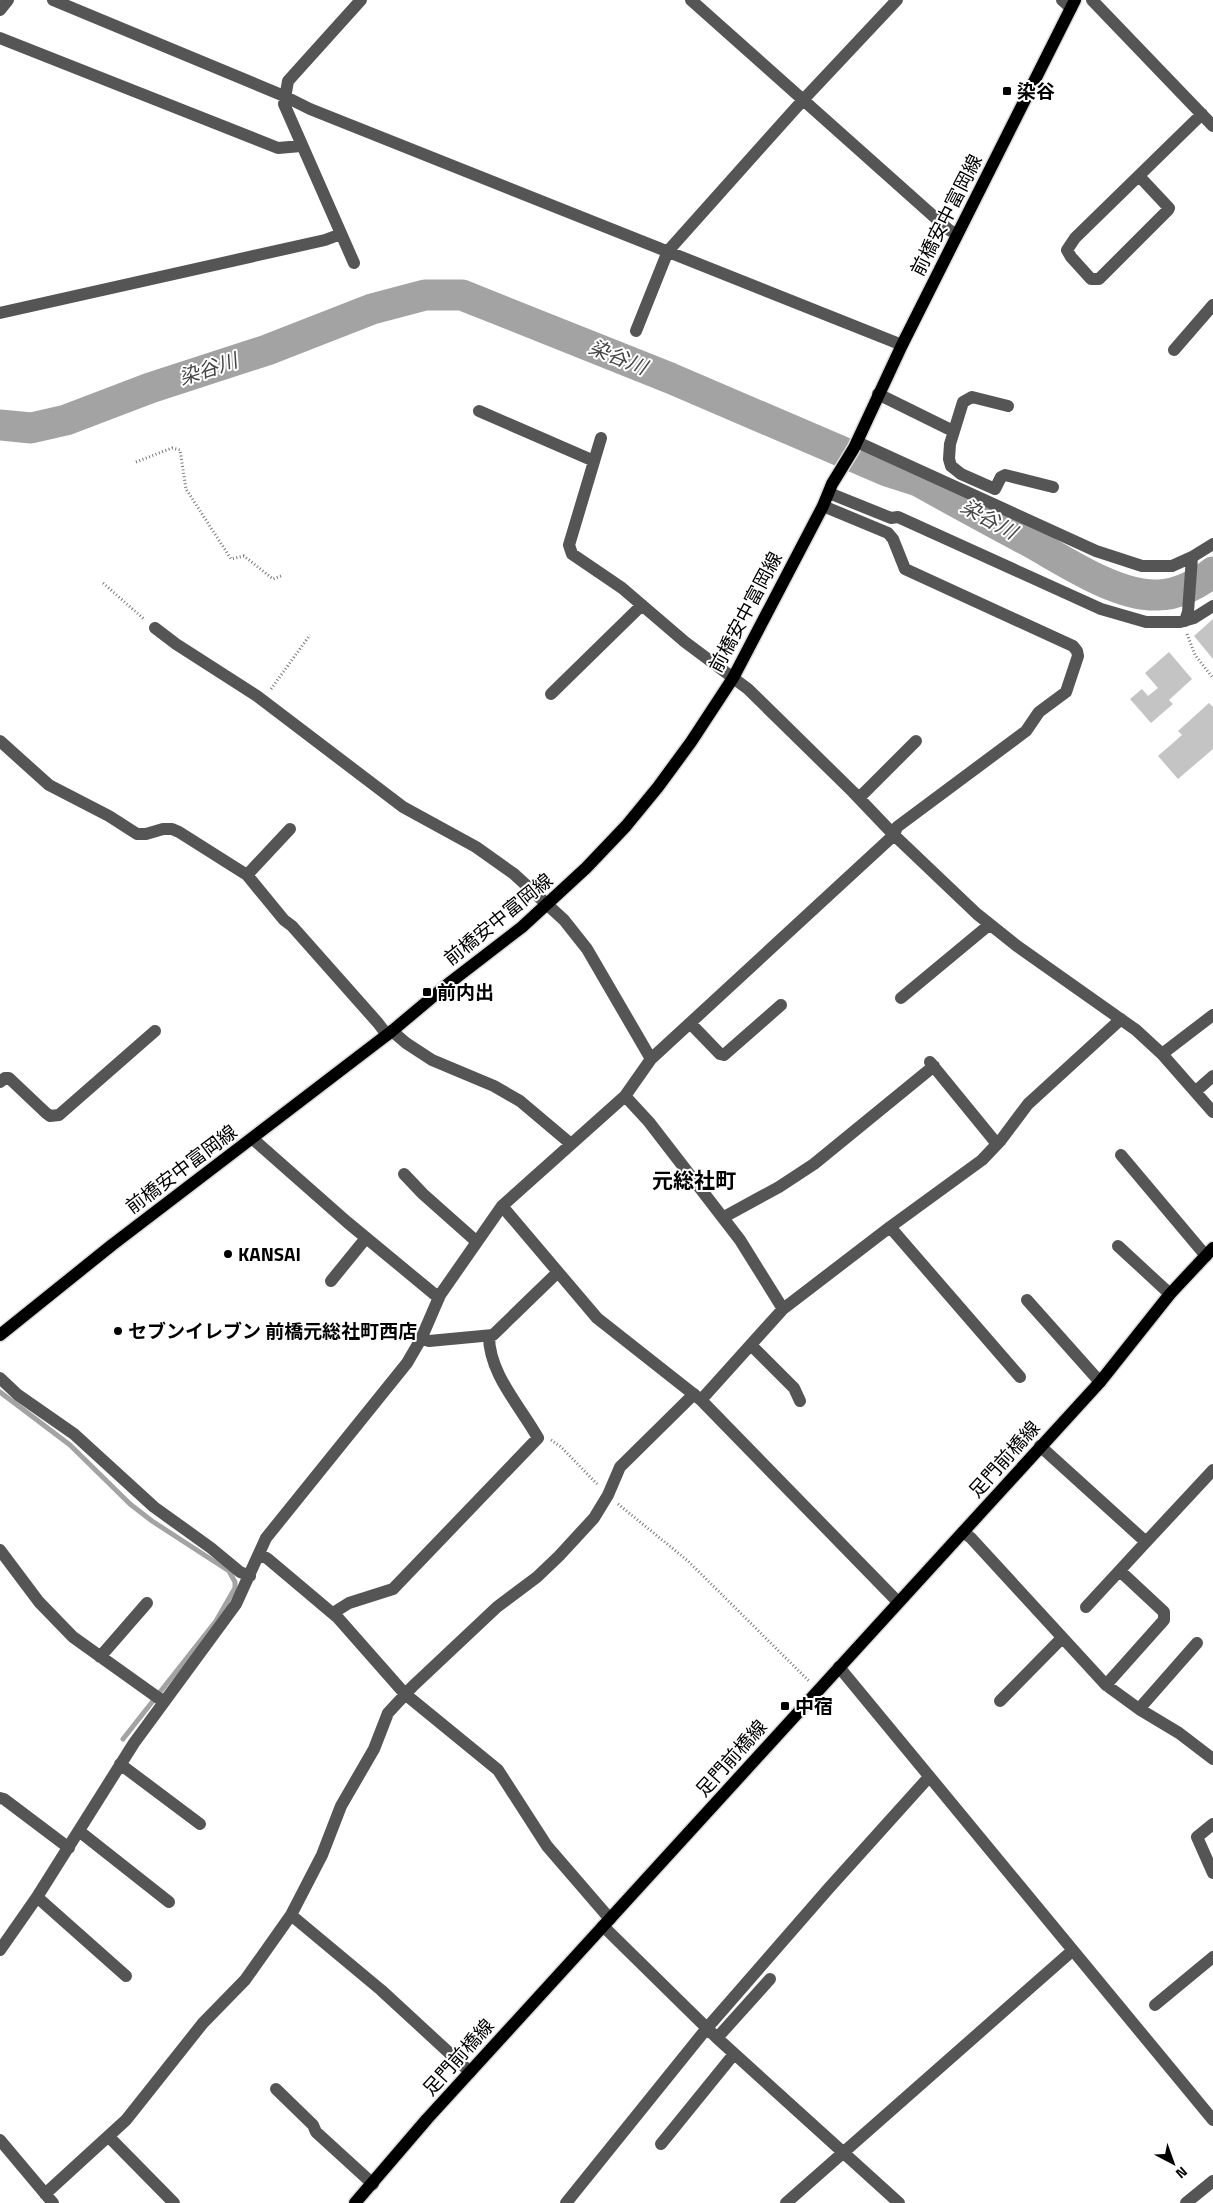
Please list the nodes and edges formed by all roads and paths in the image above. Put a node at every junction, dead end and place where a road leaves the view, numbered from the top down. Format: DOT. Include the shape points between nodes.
graph roads {
  1 [pos="8,0"];
  2 [pos="53,0"];
  3 [pos="361,0"];
  4 [pos="692,0"];
  5 [pos="897,0"];
  6 [pos="1092,0"];
  7 [pos="1069,2"];
  8 [pos="0,10"];
  9 [pos="0,38"];
  10 [pos="284,96"];
  11 [pos="803,100"];
  12 [pos="1202,114"];
  13 [pos="1213,126"];
  14 [pos="301,146"];
  15 [pos="1138,176"];
  16 [pos="341,234"];
  17 [pos="957,234"];
  18 [pos="668,251"];
  19 [pos="354,263"];
  20 [pos="1213,305"];
  21 [pos="0,313"];
  22 [pos="636,332"];
  23 [pos="902,345"];
  24 [pos="1174,350"];
  25 [pos="878,394"];
  26 [pos="1008,406"];
  27 [pos="479,412"];
  28 [pos="953,431"];
  29 [pos="600,438"];
  30 [pos="856,445"];
  31 [pos="594,461"];
  32 [pos="136,462"];
  33 [pos="1053,487"];
  34 [pos="831,488"];
  35 [pos="823,506"];
  36 [pos="1213,544"];
  37 [pos="1192,560"];
  38 [pos="281,576"];
  39 [pos="103,583"];
  40 [pos="642,605"];
  41 [pos="1213,606"];
  42 [pos="1186,616"];
  43 [pos="155,628"];
  44 [pos="310,635"];
  45 [pos="733,678"];
  46 [pos="1213,678"];
  47 [pos="551,694"];
  48 [pos="263,700"];
  49 [pos="0,741"];
  50 [pos="916,741"];
  51 [pos="860,798"];
  52 [pos="290,829"];
  53 [pos="894,836"];
  54 [pos="247,875"];
  55 [pos="547,906"];
  56 [pos="989,925"];
  57 [pos="901,998"];
  58 [pos="781,1005"];
  59 [pos="1213,1015"];
  60 [pos="1121,1019"];
  61 [pos="690,1024"];
  62 [pos="155,1031"];
  63 [pos="390,1033"];
  64 [pos="1162,1054"];
  65 [pos="651,1060"];
  66 [pos="1213,1076"];
  67 [pos="0,1082"];
  68 [pos="1196,1091"];
  69 [pos="625,1096"];
  70 [pos="1213,1112"];
  71 [pos="253,1139"];
  72 [pos="571,1144"];
  73 [pos="997,1144"];
  74 [pos="1121,1155"];
  75 [pos="404,1174"];
  76 [pos="502,1206"];
  77 [pos="724,1218"];
  78 [pos="890,1227"];
  79 [pos="366,1238"];
  80 [pos="477,1242"];
  81 [pos="1118,1246"];
  82 [pos="1209,1252"];
  83 [pos="557,1273"];
  84 [pos="331,1281"];
  85 [pos="1170,1294"];
  86 [pos="438,1298"];
  87 [pos="1027,1300"];
  88 [pos="783,1309"];
  89 [pos="0,1335"];
  90 [pos="489,1336"];
  91 [pos="421,1339"];
  92 [pos="751,1345"];
  93 [pos="1020,1376"];
  94 [pos="0,1378"];
  95 [pos="1100,1382"];
  96 [pos="697,1397"];
  97 [pos="800,1400"];
  98 [pos="538,1438"];
  99 [pos="1040,1446"];
  100 [pos="1213,1470"];
  101 [pos="608,1495"];
  102 [pos="963,1532"];
  103 [pos="1146,1542"];
  104 [pos="0,1550"];
  105 [pos="260,1554"];
  106 [pos="1120,1571"];
  107 [pos="250,1576"];
  108 [pos="898,1602"];
  109 [pos="147,1603"];
  110 [pos="1086,1607"];
  111 [pos="333,1613"];
  112 [pos="1062,1638"];
  113 [pos="1197,1643"];
  114 [pos="100,1657"];
  115 [pos="839,1667"];
  116 [pos="1106,1685"];
  117 [pos="819,1690"];
  118 [pos="405,1694"];
  119 [pos="1000,1701"];
  120 [pos="164,1702"];
  121 [pos="1139,1709"];
  122 [pos="1213,1759"];
  123 [pos="120,1764"];
  124 [pos="930,1778"];
  125 [pos="0,1798"];
  126 [pos="200,1824"];
  127 [pos="1213,1824"];
  128 [pos="79,1831"];
  129 [pos="69,1848"];
  130 [pos="1213,1873"];
  131 [pos="37,1897"];
  132 [pos="169,1902"];
  133 [pos="291,1916"];
  134 [pos="606,1923"];
  135 [pos="0,1950"];
  136 [pos="1072,1951"];
  137 [pos="1213,1957"];
  138 [pos="126,1976"];
  139 [pos="770,1979"];
  140 [pos="1155,2005"];
  141 [pos="706,2028"];
  142 [pos="717,2038"];
  143 [pos="734,2054"];
  144 [pos="470,2072"];
  145 [pos="276,2089"];
  146 [pos="1213,2120"];
  147 [pos="109,2138"];
  148 [pos="0,2140"];
  149 [pos="661,2144"];
  150 [pos="842,2151"];
  151 [pos="1213,2181"];
  152 [pos="373,2184"];
  153 [pos="49,2198"];
  154 [pos="174,2203"];
  155 [pos="355,2203"];
  156 [pos="566,2203"];
  157 [pos="786,2203"];
  158 [pos="899,2203"];
  159 [pos="1186,2203"];
  1 -- 8 [label="street"];
  2 -- 10 [label="street"];
  3 -- 10 [label="street" via="288,81"];
  4 -- 11 [label="street"];
  5 -- 11 [label="street"];
  6 -- 12 [label="street"];
  7 -- 17 [label="main road, 前橋安中富岡線"];
  9 -- 14 [label="street" via="278,148"];
  10 -- 14 [label="street" via="285,108"];
  10 -- 18 [label="street"];
  11 -- 17 [label="street"];
  11 -- 18 [label="street"];
  12 -- 13 [label="street"];
  12 -- 15 [label="street"];
  14 -- 16 [label="street"];
  15 -- 15 [label="street" via="1068,246 1071,258 1091,279 1099,279 1169,208"];
  16 -- 19 [label="street"];
  16 -- 21 [label="street"];
  17 -- 23 [label="main road, 前橋安中富岡線"];
  18 -- 22 [label="street"];
  18 -- 23 [label="street"];
  20 -- 24 [label="street"];
  23 -- 25 [label="main road, 前橋安中富岡線"];
  25 -- 28 [label="street"];
  25 -- 30 [label="main road, 前橋安中富岡線"];
  26 -- 28 [label="street" via="984,399 966,399"];
  27 -- 31 [label="street"];
  28 -- 33 [label="street" via="948,453 951,466 961,474 995,489 1000,476 1005,475"];
  29 -- 31 [label="street"];
  30 -- 34 [label="main road, 前橋安中富岡線"];
  30 -- 37 [label="street" via="1096,552 1151,567 1172,566"];
  31 -- 40 [label="street" via="570,550"];
  32 -- 38 [label="path" via="172,448 180,450 186,489 231,559 244,556 273,579"];
  34 -- 35 [label="main road, 前橋安中富岡線"];
  34 -- 42 [label="street" via="891,518 898,517 1100,608 1146,622 1162,623"];
  35 -- 45 [label="main road, 前橋安中富岡線"];
  35 -- 53 [label="street" via="888,533 905,570 1073,646 1077,651 1066,692 1039,712 1026,732 897,826"];
  36 -- 37 [label="street"];
  37 -- 42 [label="street"];
  39 -- 43 [label="path"];
  40 -- 45 [label="street"];
  40 -- 47 [label="street"];
  41 -- 42 [label="street"];
  42 -- 46 [label="path" via="1186,633 1195,655"];
  43 -- 48 [label="street"];
  44 -- 48 [label="path"];
  45 -- 51 [label="street"];
  45 -- 55 [label="main road, 前橋安中富岡線" via="645,803"];
  48 -- 55 [label="street" via="403,807 476,847 514,874"];
  49 -- 54 [label="street" via="49,785 110,816 136,834 172,829"];
  50 -- 51 [label="street"];
  51 -- 53 [label="street"];
  52 -- 54 [label="street"];
  53 -- 56 [label="street"];
  53 -- 61 [label="street"];
  54 -- 63 [label="street" via="284,920"];
  55 -- 63 [label="main road, 前橋安中富岡線"];
  55 -- 65 [label="street" via="564,920 587,949"];
  56 -- 57 [label="street"];
  56 -- 60 [label="street"];
  58 -- 61 [label="street" via="724,1055"];
  59 -- 64 [label="street"];
  60 -- 64 [label="street"];
  60 -- 73 [label="street" via="1028,1104"];
  61 -- 65 [label="street"];
  62 -- 67 [label="street" via="55,1116 46,1113 9,1078"];
  63 -- 71 [label="main road, 前橋安中富岡線"];
  63 -- 72 [label="street" via="432,1060 494,1086 520,1101"];
  64 -- 68 [label="street"];
  65 -- 69 [label="street"];
  66 -- 68 [label="street"];
  68 -- 70 [label="street"];
  69 -- 72 [label="street"];
  69 -- 77 [label="street"];
  71 -- 79 [label="street"];
  71 -- 89 [label="main road, 前橋安中富岡線" via="112,1245"];
  72 -- 76 [label="street"];
  73 -- 77 [label="street" via="932,1064 814,1164"];
  73 -- 78 [label="street" via="982,1160"];
  74 -- 82 [label="street"];
  75 -- 80 [label="street"];
  76 -- 80 [label="street"];
  76 -- 83 [label="street"];
  77 -- 88 [label="street"];
  78 -- 88 [label="street"];
  78 -- 93 [label="street"];
  79 -- 84 [label="street"];
  79 -- 86 [label="street"];
  80 -- 86 [label="street"];
  81 -- 85 [label="street"];
  82 -- 85 [label="main road, 足門前橋線"];
  83 -- 90 [label="street"];
  83 -- 96 [label="street" via="597,1318"];
  85 -- 95 [label="main road, 足門前橋線"];
  86 -- 91 [label="street"];
  87 -- 95 [label="street"];
  88 -- 92 [label="street"];
  90 -- 91 [label="street"];
  90 -- 98 [label="street" via="504,1388"];
  91 -- 105 [label="street" via="397,1376 266,1538"];
  92 -- 96 [label="street"];
  92 -- 97 [label="street" via="794,1388"];
  94 -- 107 [label="street" via="18,1395 74,1434 154,1507 240,1572"];
  95 -- 99 [label="main road, 足門前橋線"];
  96 -- 101 [label="street" via="620,1467"];
  96 -- 108 [label="street"];
  98 -- 101 [label="path" via="553,1441 561,1447"];
  98 -- 111 [label="street" via="393,1589 349,1603"];
  99 -- 102 [label="main road, 足門前橋線"];
  99 -- 103 [label="street"];
  100 -- 103 [label="street"];
  101 -- 117 [label="path" via="688,1561"];
  101 -- 118 [label="street" via="584,1530 559,1556 497,1607"];
  102 -- 108 [label="main road, 足門前橋線"];
  102 -- 112 [label="street"];
  103 -- 106 [label="street"];
  104 -- 114 [label="street" via="39,1602 73,1637"];
  105 -- 107 [label="street"];
  105 -- 111 [label="street"];
  106 -- 110 [label="street"];
  106 -- 116 [label="street" via="1165,1616"];
  107 -- 120 [label="street" via="236,1604"];
  108 -- 115 [label="main road, 足門前橋線"];
  109 -- 114 [label="street"];
  111 -- 118 [label="street"];
  112 -- 116 [label="street"];
  112 -- 119 [label="street"];
  113 -- 121 [label="street"];
  114 -- 120 [label="street"];
  115 -- 117 [label="main road, 足門前橋線"];
  115 -- 124 [label="street"];
  116 -- 121 [label="street"];
  117 -- 134 [label="main road, 足門前橋線"];
  118 -- 133 [label="street" via="388,1713 374,1749 341,1806 322,1855"];
  118 -- 134 [label="street" via="498,1770 547,1846"];
  120 -- 123 [label="street"];
  121 -- 122 [label="street" via="1179,1733"];
  123 -- 126 [label="street"];
  123 -- 128 [label="street"];
  124 -- 136 [label="street"];
  124 -- 141 [label="street"];
  125 -- 129 [label="street"];
  127 -- 130 [label="street" via="1196,1837"];
  128 -- 129 [label="street"];
  128 -- 132 [label="street"];
  129 -- 131 [label="street"];
  131 -- 135 [label="street"];
  131 -- 138 [label="street"];
  133 -- 144 [label="street" via="381,1990"];
  133 -- 147 [label="street" via="245,1980 203,2023"];
  134 -- 141 [label="street"];
  134 -- 144 [label="main road, 足門前橋線"];
  136 -- 146 [label="street"];
  136 -- 150 [label="street"];
  137 -- 140 [label="street"];
  139 -- 142 [label="street"];
  141 -- 142 [label="street"];
  141 -- 156 [label="street"];
  142 -- 143 [label="street"];
  143 -- 149 [label="street"];
  143 -- 150 [label="street"];
  144 -- 152 [label="main road, 足門前橋線"];
  145 -- 152 [label="street" via="313,2125 316,2132"];
  147 -- 153 [label="street"];
  147 -- 154 [label="street"];
  148 -- 153 [label="street"];
  150 -- 157 [label="street"];
  150 -- 158 [label="street"];
  151 -- 159 [label="street"];
  152 -- 155 [label="main road, 足門前橋線"];
}
